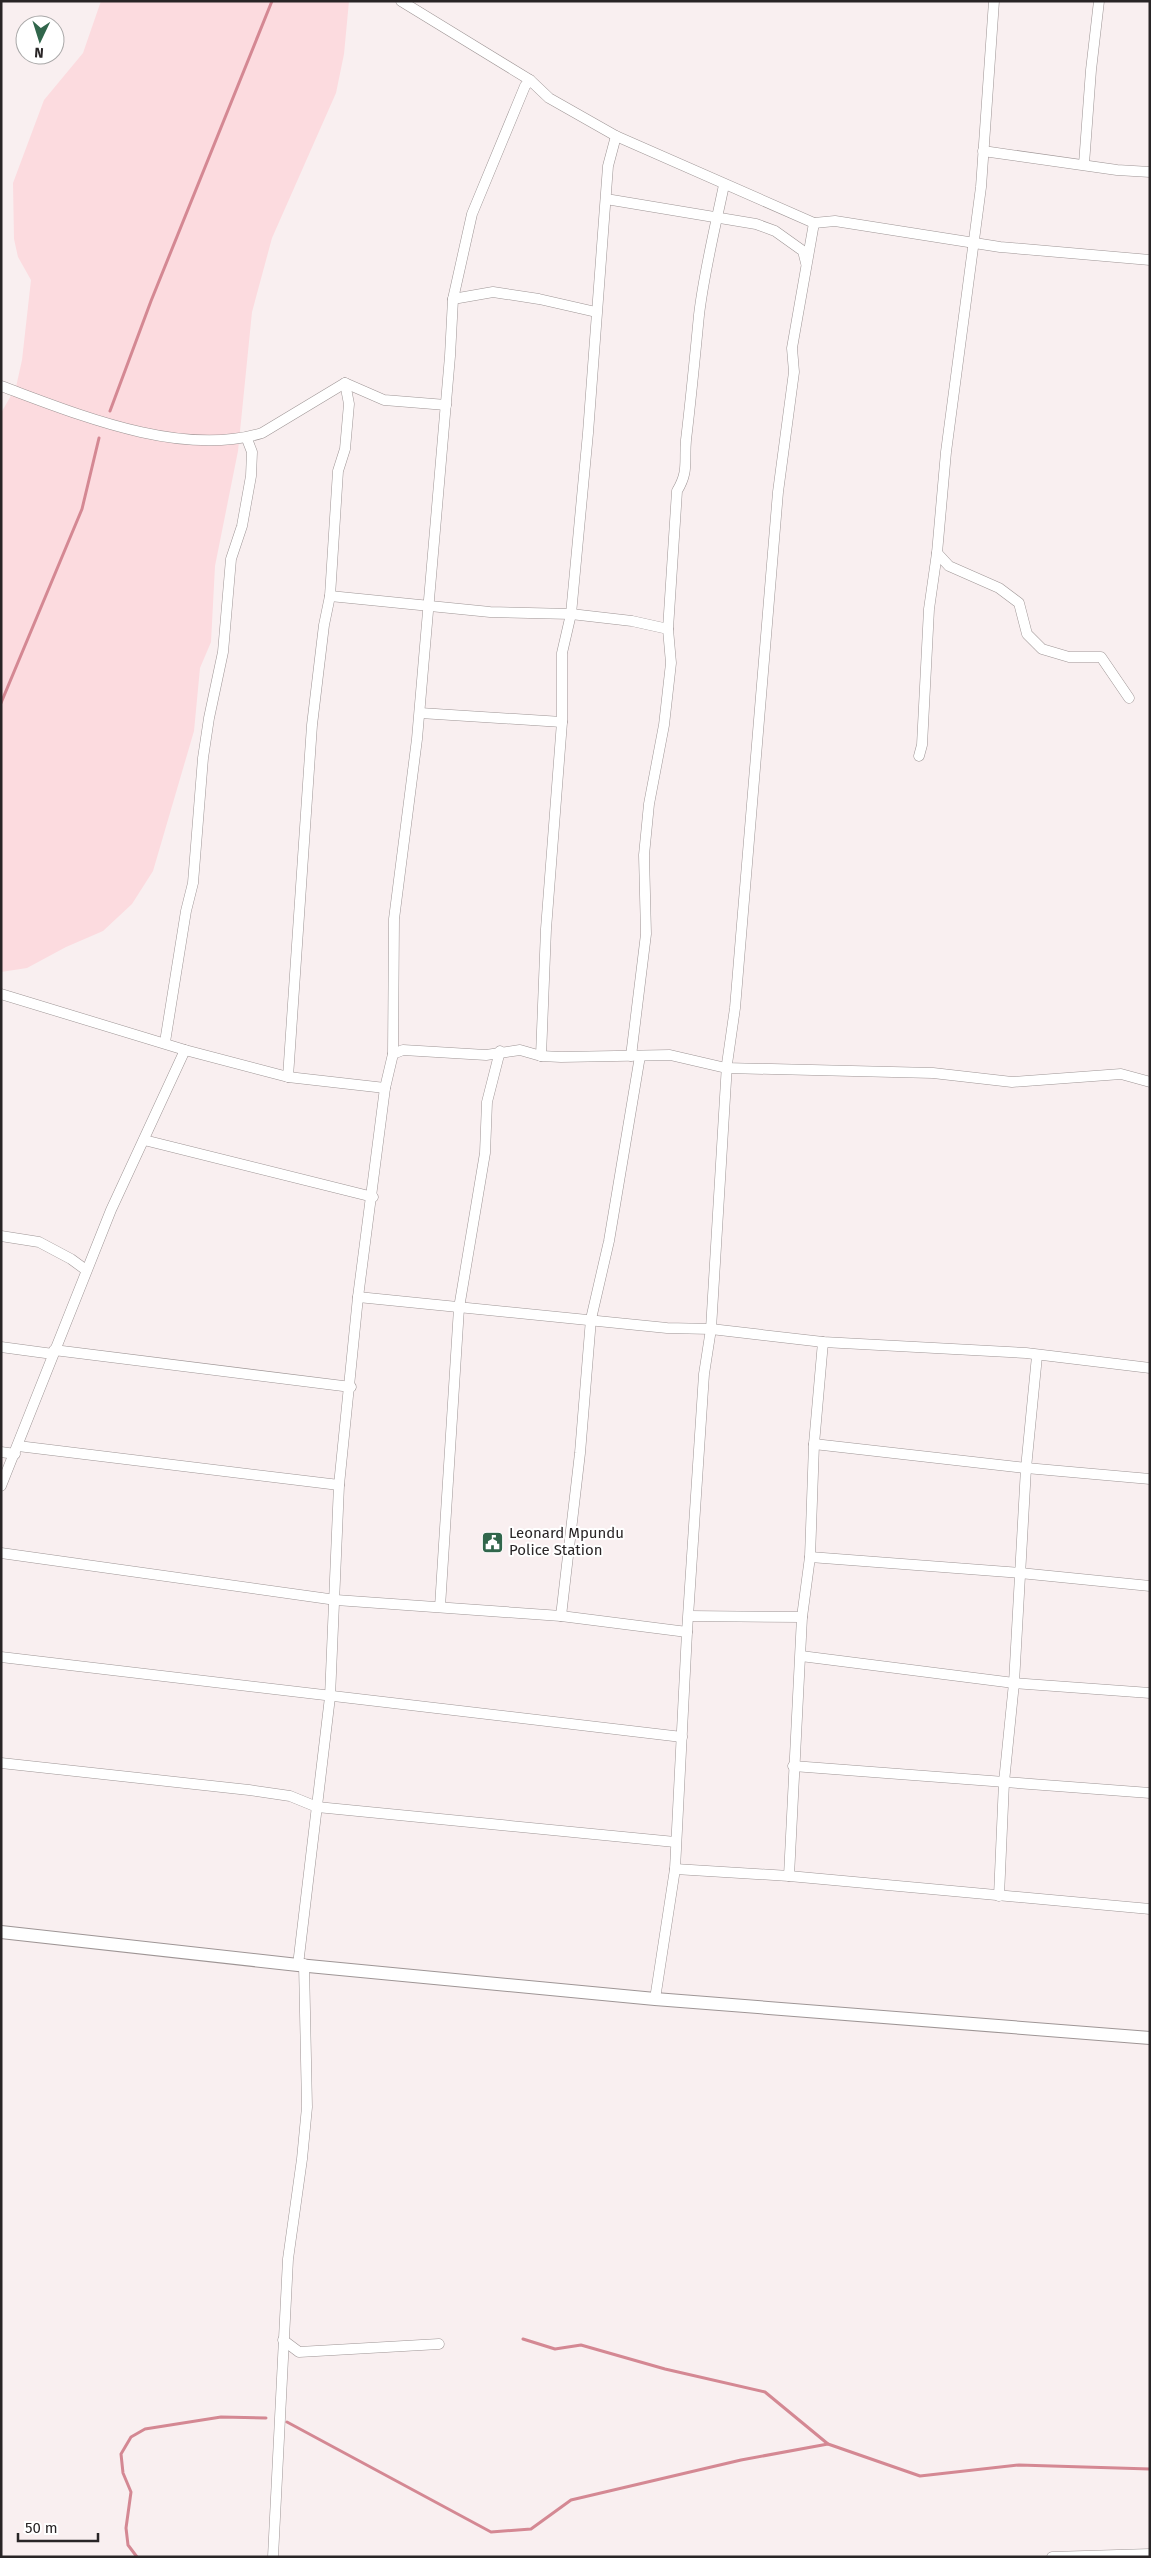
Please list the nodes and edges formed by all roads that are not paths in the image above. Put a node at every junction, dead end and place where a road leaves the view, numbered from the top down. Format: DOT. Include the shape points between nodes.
graph roads {
  1 [pos="401,1"];
  2 [pos="994,1"];
  3 [pos="1099,1"];
  4 [pos="530,80"];
  5 [pos="616,136"];
  6 [pos="983,151"];
  7 [pos="1084,164"];
  8 [pos="1150,172"];
  9 [pos="724,185"];
  10 [pos="606,199"];
  11 [pos="717,217"];
  12 [pos="814,223"];
  13 [pos="974,242"];
  14 [pos="1150,260"];
  15 [pos="806,267"];
  16 [pos="453,299"];
  17 [pos="596,312"];
  18 [pos="345,383"];
  19 [pos="2,386"];
  20 [pos="446,405"];
  21 [pos="247,439"];
  22 [pos="937,553"];
  23 [pos="330,596"];
  24 [pos="428,606"];
  25 [pos="571,614"];
  26 [pos="668,629"];
  27 [pos="1129,698"];
  28 [pos="420,713"];
  29 [pos="562,722"];
  30 [pos="919,756"];
  31 [pos="1,994"];
  32 [pos="165,1042"];
  33 [pos="185,1050"];
  34 [pos="500,1051"];
  35 [pos="393,1054"];
  36 [pos="540,1056"];
  37 [pos="636,1056"];
  38 [pos="726,1068"];
  39 [pos="288,1077"];
  40 [pos="1150,1082"];
  41 [pos="385,1088"];
  42 [pos="144,1140"];
  43 [pos="372,1197"];
  44 [pos="1,1236"];
  45 [pos="86,1270"];
  46 [pos="358,1296"];
  47 [pos="459,1308"];
  48 [pos="591,1319"];
  49 [pos="711,1329"];
  50 [pos="823,1342"];
  51 [pos="1,1347"];
  52 [pos="54,1352"];
  53 [pos="1037,1356"];
  54 [pos="1150,1368"];
  55 [pos="351,1387"];
  56 [pos="814,1444"];
  57 [pos="16,1450"];
  58 [pos="1,1452"];
  59 [pos="1026,1468"];
  60 [pos="1150,1479"];
  61 [pos="339,1485"];
  62 [pos="1,1486"];
  63 [pos="1,1554"];
  64 [pos="810,1557"];
  65 [pos="1020,1573"];
  66 [pos="1150,1586"];
  67 [pos="336,1600"];
  68 [pos="440,1607"];
  69 [pos="561,1616"];
  70 [pos="689,1616"];
  71 [pos="802,1617"];
  72 [pos="687,1632"];
  73 [pos="801,1656"];
  74 [pos="1,1657"];
  75 [pos="1014,1683"];
  76 [pos="1150,1693"];
  77 [pos="330,1697"];
  78 [pos="682,1737"];
  79 [pos="1,1763"];
  80 [pos="793,1766"];
  81 [pos="1004,1782"];
  82 [pos="1150,1793"];
  83 [pos="317,1807"];
  84 [pos="675,1842"];
  85 [pos="675,1869"];
  86 [pos="789,1876"];
  87 [pos="1000,1896"];
  88 [pos="1150,1909"];
  89 [pos="1,1932"];
  90 [pos="301,1964"];
  91 [pos="655,1998"];
  92 [pos="1150,2038"];
  93 [pos="283,2340"];
  94 [pos="439,2344"];
  95 [pos="1150,2554"];
  96 [pos="1130,2555"];
  97 [pos="273,2557"];
  98 [pos="1052,2557"];
  1 -- 4 [label="street"];
  2 -- 6 [label="street"];
  3 -- 7 [label="street"];
  4 -- 5 [label="street" via="549,98"];
  4 -- 16 [label="street" via="472,214"];
  5 -- 9 [label="street"];
  5 -- 10 [label="street" via="608,166"];
  6 -- 7 [label="street"];
  6 -- 13 [label="street"];
  7 -- 8 [label="street"];
  9 -- 11 [label="street"];
  9 -- 12 [label="street"];
  10 -- 11 [label="street"];
  10 -- 17 [label="street"];
  11 -- 15 [label="street" via="775,231 803,251"];
  11 -- 26 [label="street" via="699,314 685,477 677,491"];
  12 -- 13 [label="street" via="835,220"];
  12 -- 15 [label="street"];
  13 -- 14 [label="street"];
  13 -- 22 [label="street" via="946,452"];
  15 -- 38 [label="street" via="792,348 794,372 778,492 735,1008"];
  16 -- 17 [label="street" via="492,292"];
  16 -- 20 [label="street"];
  17 -- 25 [label="street"];
  18 -- 20 [label="street" via="384,400"];
  18 -- 21 [label="street"];
  18 -- 23 [label="street" via="349,404 345,449 338,471"];
  19 -- 21 [label="street" via="99,421 148,434"];
  20 -- 24 [label="street"];
  21 -- 32 [label="street" via="252,452 251,476 242,526 231,559 223,652 203,758 193,883"];
  22 -- 27 [label="street" via="949,566 1000,588 1019,603 1027,634 1042,650 1069,657 1101,657"];
  22 -- 30 [label="street" via="927,634"];
  23 -- 24 [label="street"];
  23 -- 39 [label="street" via="312,725"];
  24 -- 25 [label="street" via="525,614"];
  24 -- 28 [label="street"];
  25 -- 26 [label="street"];
  25 -- 29 [label="street" via="562,653"];
  26 -- 37 [label="street" via="671,663 644,855 646,934"];
  28 -- 29 [label="street"];
  28 -- 35 [label="street" via="394,919"];
  29 -- 36 [label="street"];
  31 -- 32 [label="street"];
  32 -- 33 [label="street"];
  33 -- 39 [label="street"];
  33 -- 42 [label="street"];
  34 -- 35 [label="street" via="486,1055 403,1050"];
  34 -- 36 [label="street" via="520,1050"];
  34 -- 47 [label="street" via="487,1102 484,1153"];
  35 -- 41 [label="street"];
  36 -- 37 [label="street"];
  37 -- 38 [label="street" via="670,1055"];
  37 -- 48 [label="street" via="610,1241"];
  38 -- 40 [label="street" via="933,1073 1012,1082 1121,1074"];
  38 -- 49 [label="street"];
  39 -- 41 [label="street"];
  41 -- 43 [label="street"];
  42 -- 43 [label="street"];
  42 -- 45 [label="street"];
  43 -- 46 [label="street"];
  44 -- 45 [label="street" via="38,1242"];
  45 -- 52 [label="street"];
  46 -- 47 [label="street"];
  46 -- 55 [label="street"];
  47 -- 48 [label="street"];
  47 -- 68 [label="street"];
  48 -- 49 [label="street" via="667,1328"];
  48 -- 69 [label="street" via="580,1453"];
  49 -- 50 [label="street"];
  49 -- 70 [label="street" via="704,1374"];
  50 -- 53 [label="street"];
  50 -- 56 [label="street"];
  51 -- 52 [label="street"];
  52 -- 55 [label="street"];
  52 -- 57 [label="street"];
  53 -- 54 [label="street"];
  53 -- 59 [label="street"];
  55 -- 61 [label="street"];
  56 -- 59 [label="street"];
  56 -- 64 [label="street"];
  57 -- 58 [label="street"];
  57 -- 61 [label="street"];
  57 -- 62 [label="street"];
  59 -- 60 [label="street"];
  59 -- 65 [label="street"];
  61 -- 67 [label="street"];
  63 -- 67 [label="street"];
  64 -- 65 [label="street"];
  64 -- 71 [label="street"];
  65 -- 66 [label="street"];
  65 -- 75 [label="street"];
  67 -- 68 [label="street"];
  67 -- 77 [label="street"];
  68 -- 69 [label="street"];
  69 -- 72 [label="street"];
  70 -- 71 [label="street"];
  70 -- 72 [label="street"];
  71 -- 73 [label="street"];
  72 -- 78 [label="street"];
  73 -- 75 [label="street"];
  73 -- 80 [label="street"];
  74 -- 77 [label="street"];
  75 -- 76 [label="street"];
  75 -- 81 [label="street"];
  77 -- 78 [label="street"];
  77 -- 83 [label="street"];
  78 -- 84 [label="street"];
  79 -- 83 [label="street" via="249,1790 290,1796"];
  80 -- 81 [label="street"];
  80 -- 86 [label="street"];
  81 -- 82 [label="street"];
  81 -- 87 [label="street"];
  83 -- 84 [label="street"];
  83 -- 90 [label="street"];
  84 -- 85 [label="street"];
  85 -- 86 [label="street"];
  85 -- 91 [label="street"];
  86 -- 87 [label="street"];
  87 -- 88 [label="street"];
  89 -- 90 [label="street"];
  90 -- 91 [label="street"];
  90 -- 93 [label="street" via="307,2107 288,2258"];
  91 -- 92 [label="street"];
  93 -- 94 [label="street" via="299,2352"];
  93 -- 97 [label="street"];
  95 -- 96 [label="street"];
  96 -- 98 [label="street"];
}
